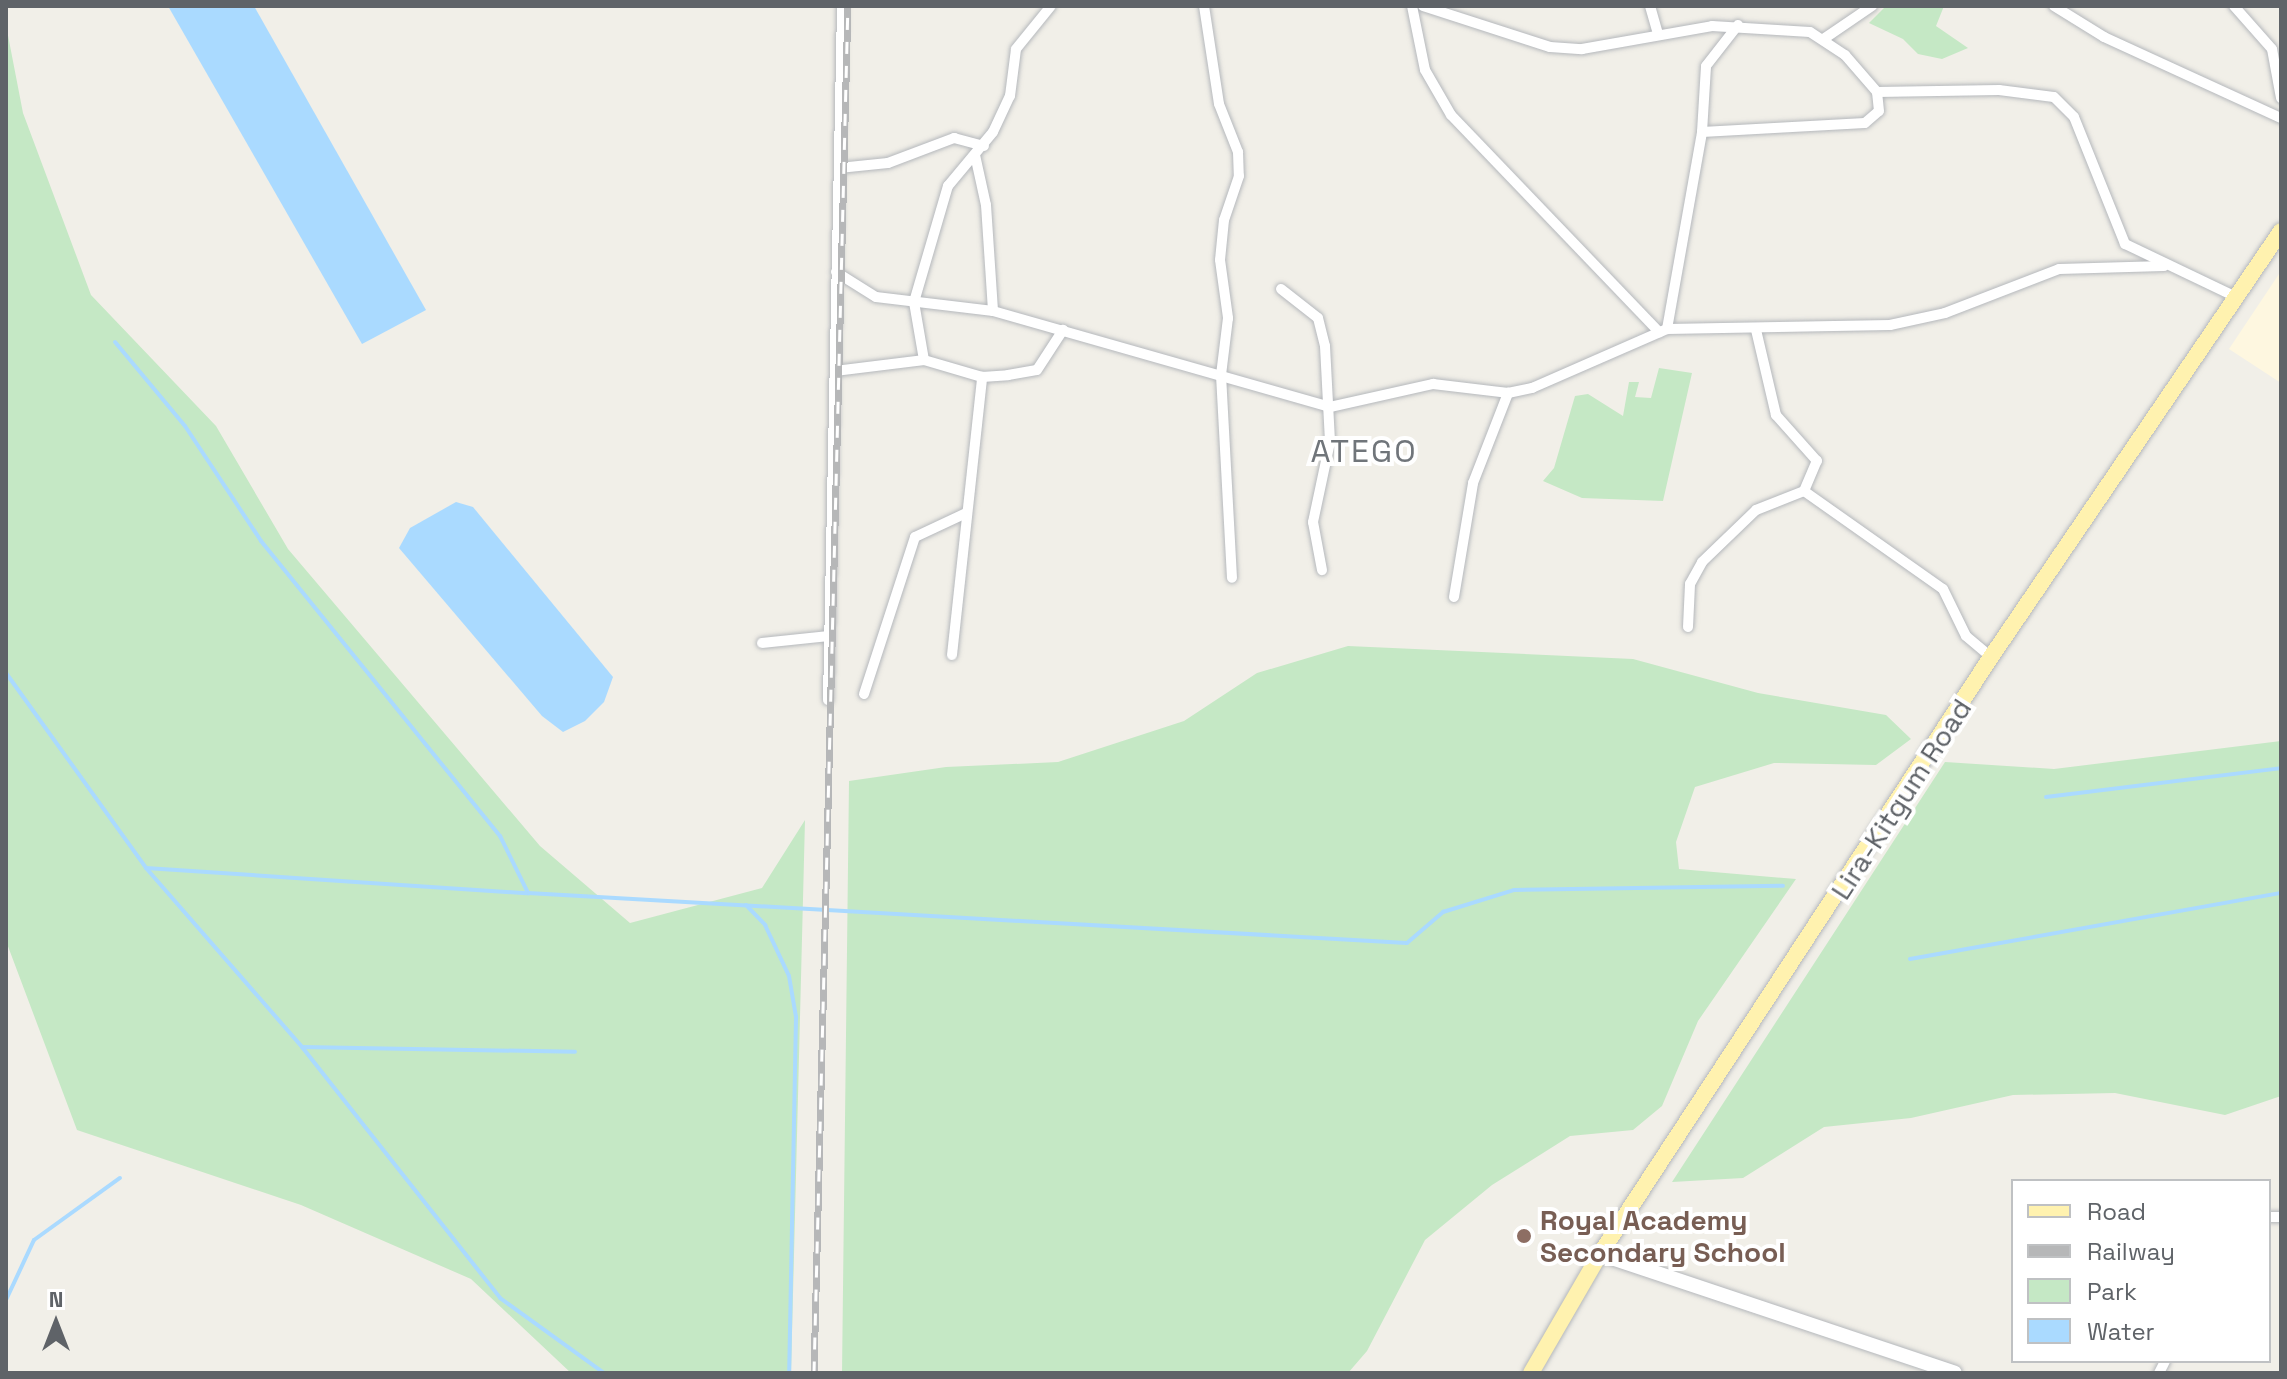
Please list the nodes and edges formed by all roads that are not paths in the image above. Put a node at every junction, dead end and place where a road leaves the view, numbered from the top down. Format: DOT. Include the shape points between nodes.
graph roads {
  1 [pos="842,6"];
  2 [pos="1051,6"];
  3 [pos="1204,6"];
  4 [pos="1412,6"];
  5 [pos="1423,6"];
  6 [pos="1650,6"];
  7 [pos="1872,6"];
  8 [pos="2054,6"];
  9 [pos="2234,6"];
  10 [pos="1738,25"];
  11 [pos="1658,34"];
  12 [pos="1825,38"];
  13 [pos="2276,51"];
  14 [pos="1877,92"];
  15 [pos="2281,98"];
  16 [pos="2281,118"];
  17 [pos="1702,132"];
  18 [pos="984,146"];
  19 [pos="975,155"];
  20 [pos="839,168"];
  21 [pos="2281,231"];
  22 [pos="2164,266"];
  23 [pos="836,272"];
  24 [pos="1281,289"];
  25 [pos="2238,298"];
  26 [pos="914,302"];
  27 [pos="993,311"];
  28 [pos="1063,330"];
  29 [pos="1756,330"];
  30 [pos="1663,331"];
  31 [pos="924,360"];
  32 [pos="835,371"];
  33 [pos="1221,375"];
  34 [pos="982,377"];
  35 [pos="1508,393"];
  36 [pos="1330,407"];
  37 [pos="1804,491"];
  38 [pos="966,513"];
  39 [pos="1322,570"];
  40 [pos="1232,578"];
  41 [pos="1454,597"];
  42 [pos="1688,627"];
  43 [pos="829,636"];
  44 [pos="762,643"];
  45 [pos="952,655"];
  46 [pos="1991,657"];
  47 [pos="864,694"];
  48 [pos="828,700"];
  49 [pos="1600,1254"];
  50 [pos="1531,1373"];
  51 [pos="1955,1373"];
  1 -- 20 [label="street"];
  2 -- 18 [label="street" via="1016,49 1010,96"];
  3 -- 33 [label="street" via="1219,104 1238,152 1239,176 1224,220 1220,260 1228,318"];
  4 -- 30 [label="street" via="1425,70 1451,115"];
  5 -- 11 [label="street" via="1550,47 1582,49"];
  6 -- 11 [label="street"];
  7 -- 12 [label="street"];
  8 -- 16 [label="street" via="2104,37"];
  9 -- 13 [label="street"];
  10 -- 11 [label="street"];
  10 -- 12 [label="street"];
  10 -- 17 [label="street" via="1706,66"];
  12 -- 14 [label="street"];
  13 -- 15 [label="street"];
  14 -- 17 [label="street" via="1879,111 1865,123"];
  14 -- 22 [label="street" via="2016,91 2061,101 2092,155 2123,241"];
  17 -- 30 [label="street"];
  18 -- 19 [label="street"];
  18 -- 20 [label="street" via="954,138 888,163"];
  19 -- 26 [label="street" via="948,186"];
  19 -- 27 [label="street" via="986,205"];
  20 -- 23 [label="street"];
  21 -- 25 [label="main road, Lira-Kitgum Road"];
  22 -- 25 [label="street"];
  22 -- 29 [label="street" via="2059,269 1945,313 1890,325"];
  23 -- 26 [label="street" via="866,294"];
  23 -- 32 [label="street"];
  24 -- 36 [label="street" via="1318,318"];
  25 -- 46 [label="main road, Lira-Kitgum Road"];
  26 -- 27 [label="street"];
  26 -- 31 [label="street"];
  27 -- 28 [label="street"];
  28 -- 33 [label="street" via="1143,358"];
  28 -- 34 [label="street" via="1037,370"];
  29 -- 30 [label="street"];
  29 -- 37 [label="street" via="1776,415 1817,461"];
  30 -- 35 [label="street" via="1552,381"];
  31 -- 32 [label="street"];
  31 -- 34 [label="street"];
  32 -- 43 [label="street"];
  33 -- 36 [label="street"];
  33 -- 40 [label="street"];
  34 -- 38 [label="street"];
  35 -- 36 [label="street" via="1433,384"];
  35 -- 41 [label="street" via="1473,483"];
  36 -- 39 [label="street" via="1330,442 1314,495"];
  37 -- 42 [label="street" via="1756,510 1702,562 1687,594"];
  37 -- 46 [label="street" via="1943,589 1966,636"];
  38 -- 45 [label="street"];
  38 -- 47 [label="street" via="915,537"];
  43 -- 44 [label="street"];
  43 -- 48 [label="street"];
  46 -- 49 [label="main road, Lira-Kitgum Road"];
  49 -- 50 [label="main road, Lira-Kitgum Road"];
  49 -- 51 [label="street"];
}
